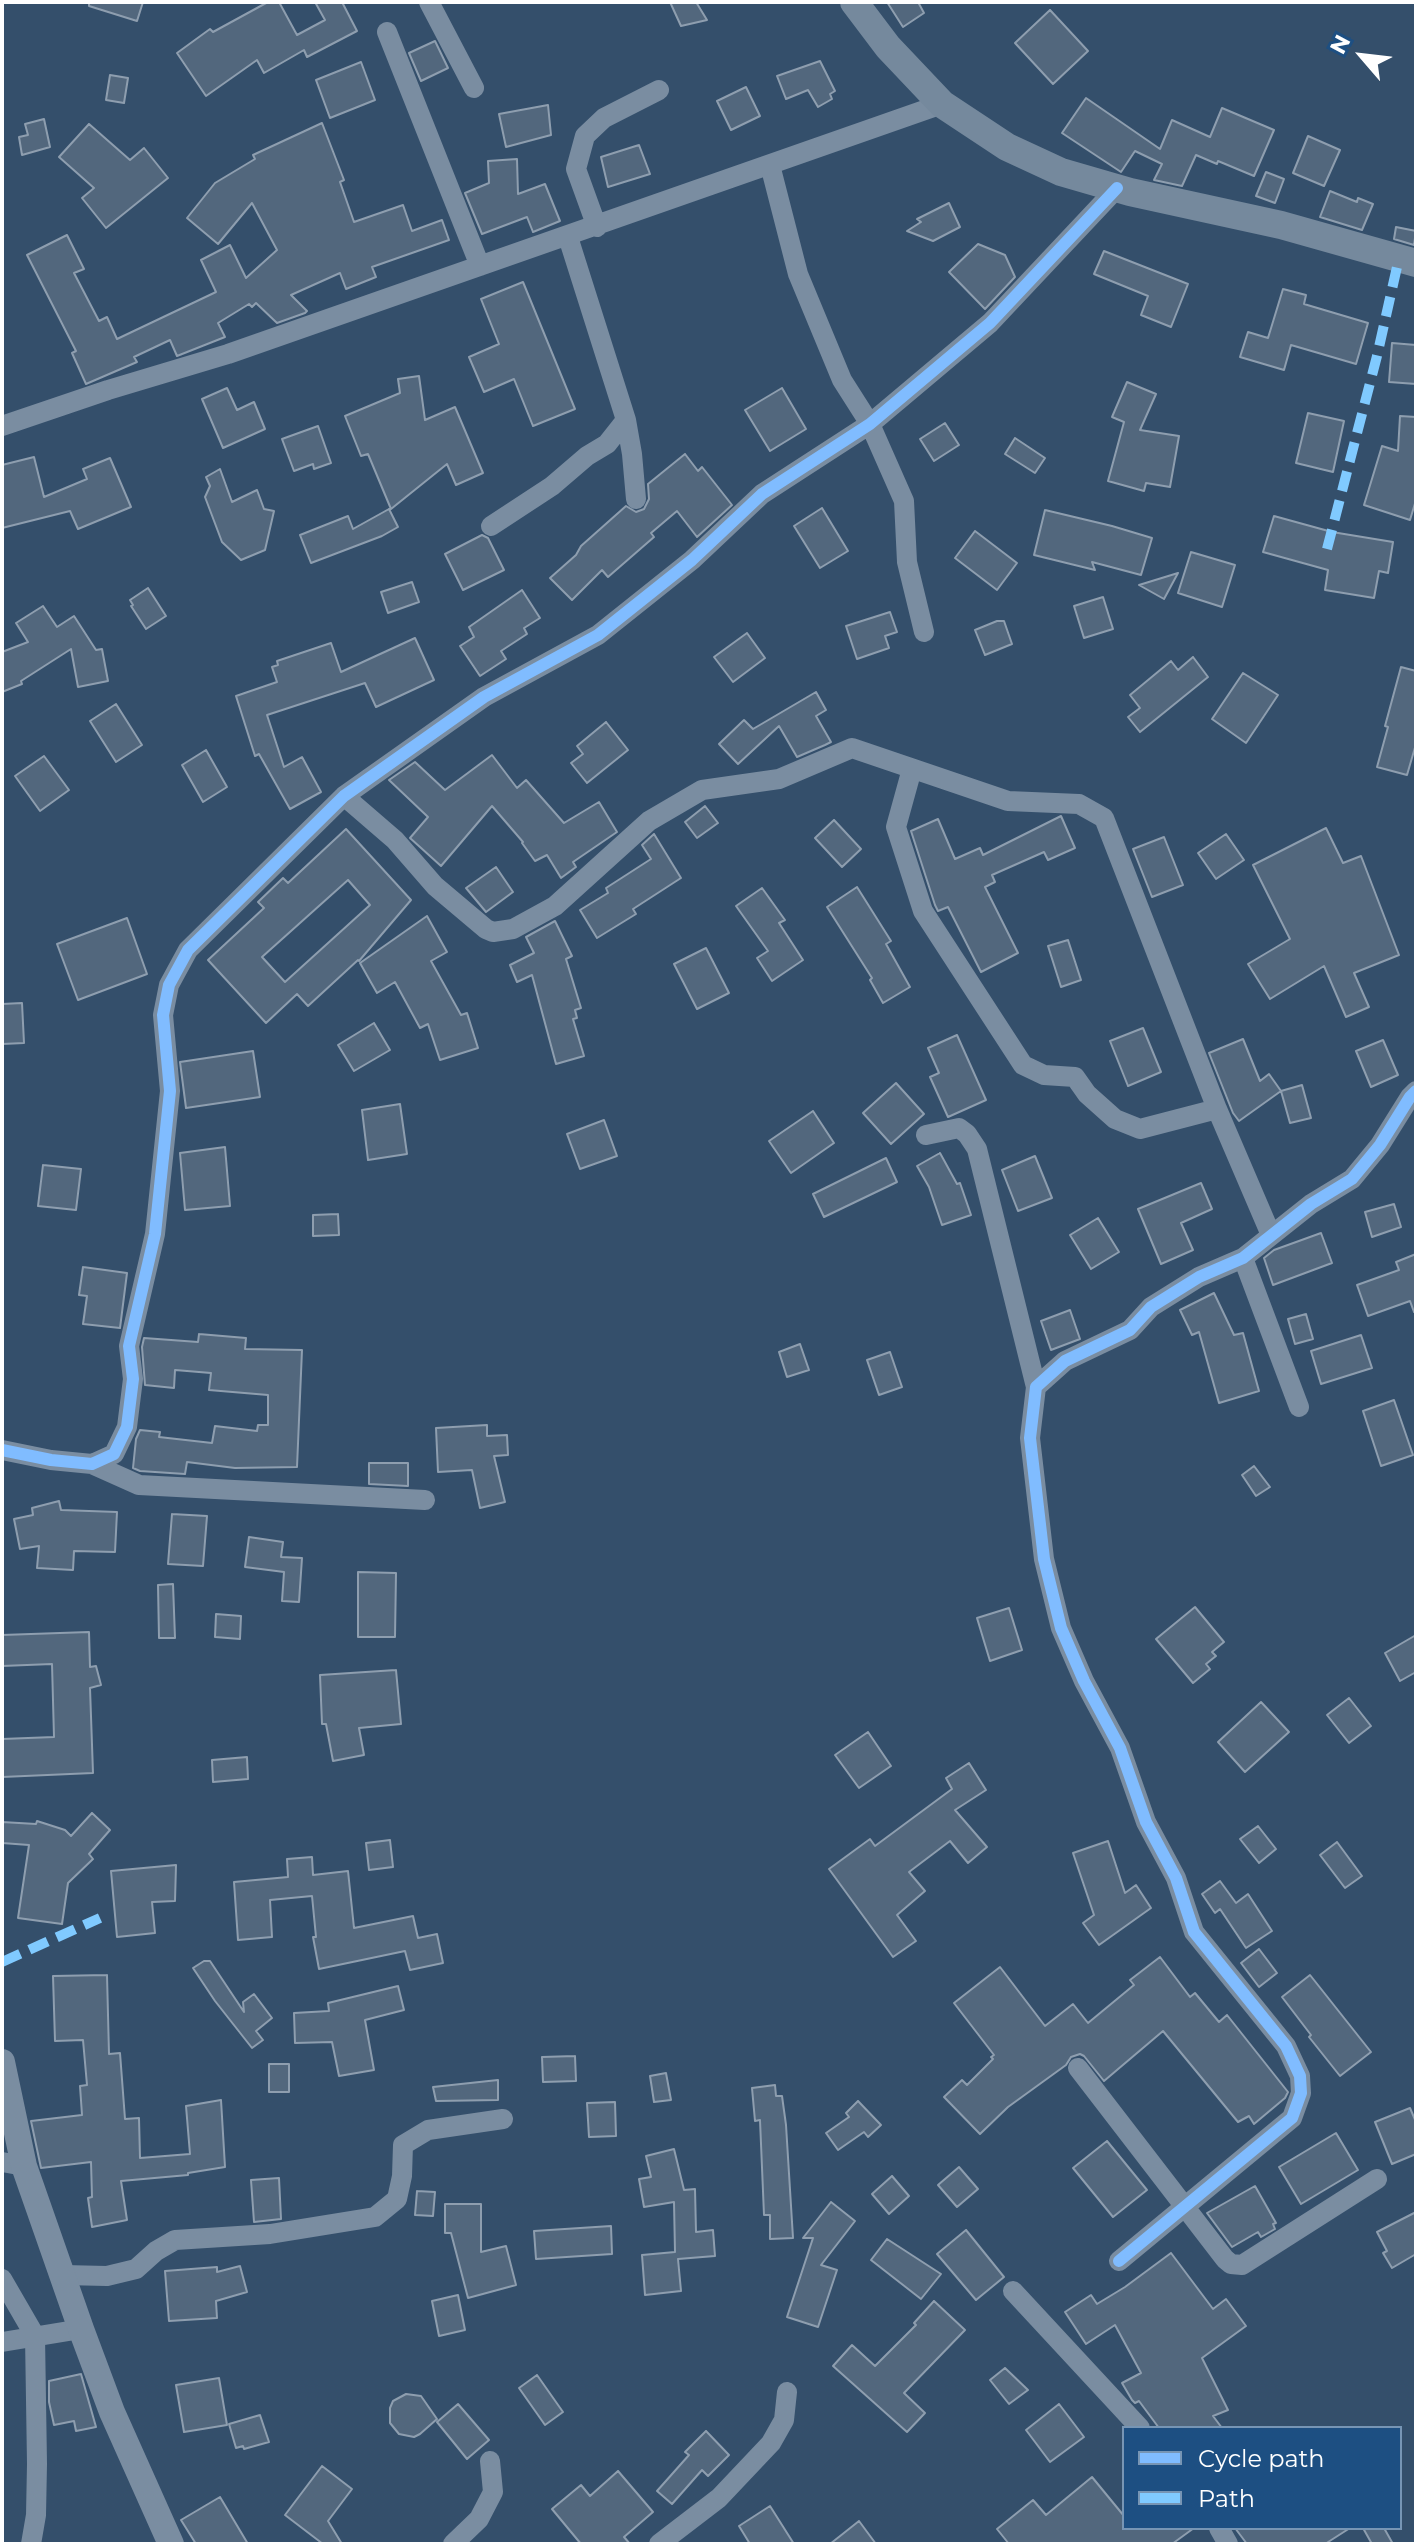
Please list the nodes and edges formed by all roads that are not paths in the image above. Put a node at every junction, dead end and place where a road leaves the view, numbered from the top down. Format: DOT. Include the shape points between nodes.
graph roads {
  1 [pos="429,2"];
  2 [pos="854,2"];
  3 [pos="387,32"];
  4 [pos="474,88"];
  5 [pos="659,90"];
  6 [pos="942,104"];
  7 [pos="770,165"];
  8 [pos="1117,188"];
  9 [pos="597,227"];
  10 [pos="568,237"];
  11 [pos="1416,263"];
  12 [pos="480,266"];
  13 [pos="626,420"];
  14 [pos="870,424"];
  15 [pos="2,426"];
  16 [pos="636,499"];
  17 [pos="491,526"];
  18 [pos="924,632"];
  19 [pos="912,769"];
  20 [pos="344,796"];
  21 [pos="1416,1091"];
  22 [pos="1217,1109"];
  23 [pos="926,1135"];
  24 [pos="1271,1235"];
  25 [pos="1243,1258"];
  26 [pos="1036,1387"];
  27 [pos="1299,1407"];
  28 [pos="2,1450"];
  29 [pos="92,1464"];
  30 [pos="425,1500"];
  31 [pos="2,2062"];
  32 [pos="1078,2068"];
  33 [pos="503,2119"];
  34 [pos="13,2164"];
  35 [pos="1377,2179"];
  36 [pos="1185,2206"];
  37 [pos="1119,2261"];
  38 [pos="63,2275"];
  39 [pos="2,2279"];
  40 [pos="1013,2291"];
  41 [pos="81,2329"];
  42 [pos="35,2336"];
  43 [pos="2,2342"];
  44 [pos="787,2392"];
  45 [pos="1138,2426"];
  46 [pos="490,2461"];
  47 [pos="31,2544"];
  48 [pos="171,2544"];
  49 [pos="453,2544"];
  50 [pos="659,2544"];
  1 -- 4 [label="street"];
  2 -- 6 [label="main road"];
  3 -- 12 [label="street"];
  5 -- 9 [label="street" via="604,118 585,136 576,169"];
  6 -- 7 [label="street"];
  6 -- 8 [label="main road" via="1007,147 1061,172"];
  7 -- 9 [label="street"];
  7 -- 14 [label="street" via="798,274 842,380"];
  8 -- 11 [label="main road" via="1281,225"];
  8 -- 14 [label="street" via="990,323"];
  9 -- 10 [label="street"];
  10 -- 12 [label="street"];
  10 -- 13 [label="street"];
  12 -- 15 [label="street"];
  13 -- 16 [label="street"];
  13 -- 17 [label="street" via="607,444"];
  14 -- 18 [label="street" via="904,501 907,562"];
  14 -- 20 [label="street" via="762,494 692,560 598,635 484,697"];
  19 -- 20 [label="street" via="852,748 779,779 702,790 649,821 555,906 513,929 493,932 435,886 395,840"];
  19 -- 22 [label="street" via="1008,801 1079,804 1104,818"];
  19 -- 22 [label="street" via="896,827 923,911 1023,1065 1044,1075 1075,1077 1115,1119 1140,1129"];
  20 -- 29 [label="street" via="188,950 169,985 163,1015 170,1091 155,1234 129,1346 133,1379 127,1427 114,1454"];
  21 -- 24 [label="street" via="1352,1179"];
  22 -- 24 [label="street"];
  23 -- 26 [label="street" via="959,1128 977,1149"];
  24 -- 25 [label="street"];
  25 -- 26 [label="street" via="1199,1277 1151,1307 1130,1330 1065,1361"];
  25 -- 27 [label="street"];
  26 -- 36 [label="street" via="1030,1438 1044,1559 1061,1628 1120,1748 1194,1932 1286,2046 1300,2076 1301,2093 1292,2118"];
  28 -- 29 [label="street"];
  29 -- 30 [label="street" via="139,1485"];
  31 -- 34 [label="street"];
  32 -- 36 [label="street"];
  33 -- 38 [label="street" via="428,2130 403,2145 397,2199 375,2217 270,2234 175,2240 136,2269 107,2276"];
  34 -- 38 [label="street"];
  35 -- 36 [label="street" via="1242,2265 1225,2259"];
  36 -- 37 [label="street"];
  38 -- 41 [label="street"];
  39 -- 42 [label="street"];
  40 -- 45 [label="street"];
  41 -- 42 [label="street"];
  41 -- 48 [label="street"];
  42 -- 43 [label="street"];
  42 -- 47 [label="street" via="37,2464"];
  44 -- 50 [label="street" via="784,2420 771,2443 719,2498"];
  46 -- 49 [label="street" via="493,2492 479,2519"];
}
